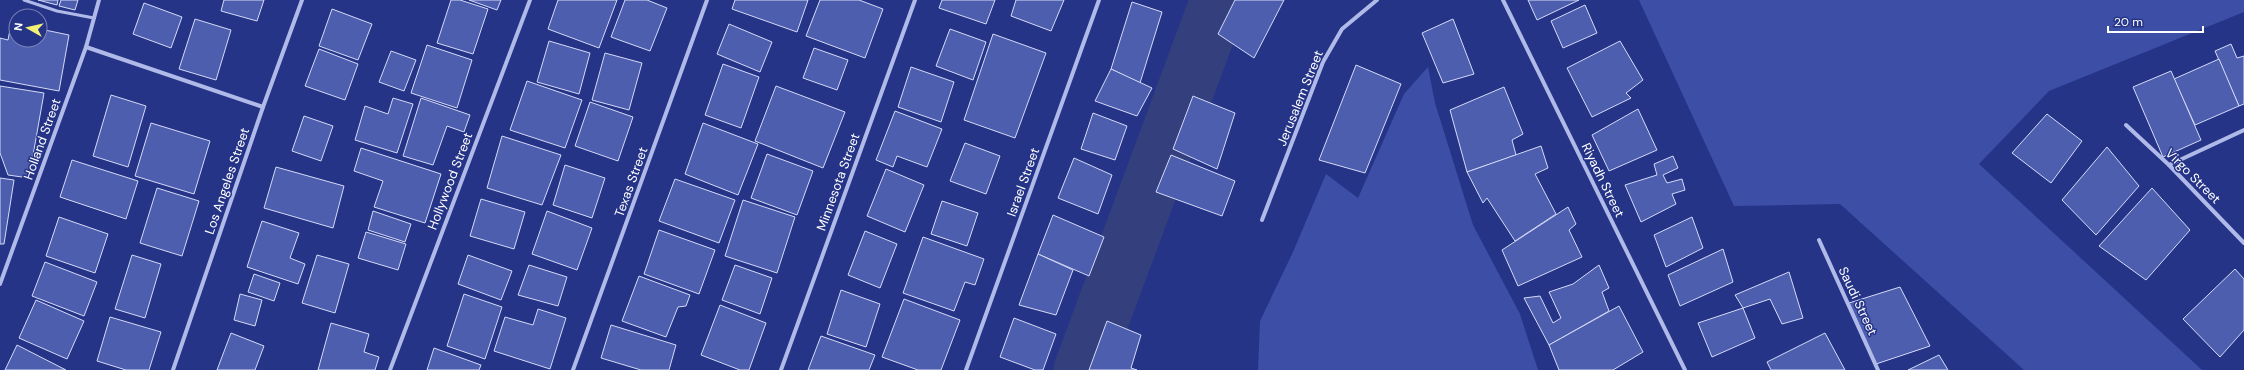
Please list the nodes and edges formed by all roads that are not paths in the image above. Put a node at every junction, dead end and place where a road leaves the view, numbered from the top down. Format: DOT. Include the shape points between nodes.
graph roads {
  1 [pos="24,0"];
  2 [pos="99,0"];
  3 [pos="302,0"];
  4 [pos="530,0"];
  5 [pos="708,0"];
  6 [pos="915,0"];
  7 [pos="1099,0"];
  8 [pos="1377,0"];
  9 [pos="1503,0"];
  10 [pos="94,18"];
  11 [pos="86,47"];
  12 [pos="263,107"];
  13 [pos="2126,125"];
  14 [pos="2244,130"];
  15 [pos="2169,165"];
  16 [pos="1262,220"];
  17 [pos="1819,240"];
  18 [pos="2244,243"];
  19 [pos="2,271"];
  20 [pos="0,284"];
  21 [pos="173,370"];
  22 [pos="390,370"];
  23 [pos="573,370"];
  24 [pos="780,370"];
  25 [pos="966,370"];
  26 [pos="1685,370"];
  27 [pos="1878,370"];
  1 -- 10 [label="lane" via="57,11"];
  2 -- 10 [label="street, Holland Street"];
  3 -- 12 [label="street, Los Angeles Street"];
  4 -- 22 [label="street, Hollywood Street"];
  5 -- 23 [label="street, Texas Street"];
  6 -- 24 [label="street, Minnesota Street"];
  7 -- 25 [label="street, Israel Street"];
  8 -- 16 [label="street, Jerusalem Street" via="1342,29 1323,62"];
  9 -- 26 [label="street, Riyadh Street"];
  10 -- 11 [label="street, Holland Street"];
  11 -- 12 [label="street"];
  11 -- 19 [label="street, Holland Street"];
  12 -- 21 [label="street, Los Angeles Street"];
  13 -- 15 [label="street, Virgo Street"];
  14 -- 15 [label="street"];
  15 -- 18 [label="street, Virgo Street"];
  17 -- 27 [label="street, Saudi Street"];
  19 -- 20 [label="street, Holland Street"];
}
